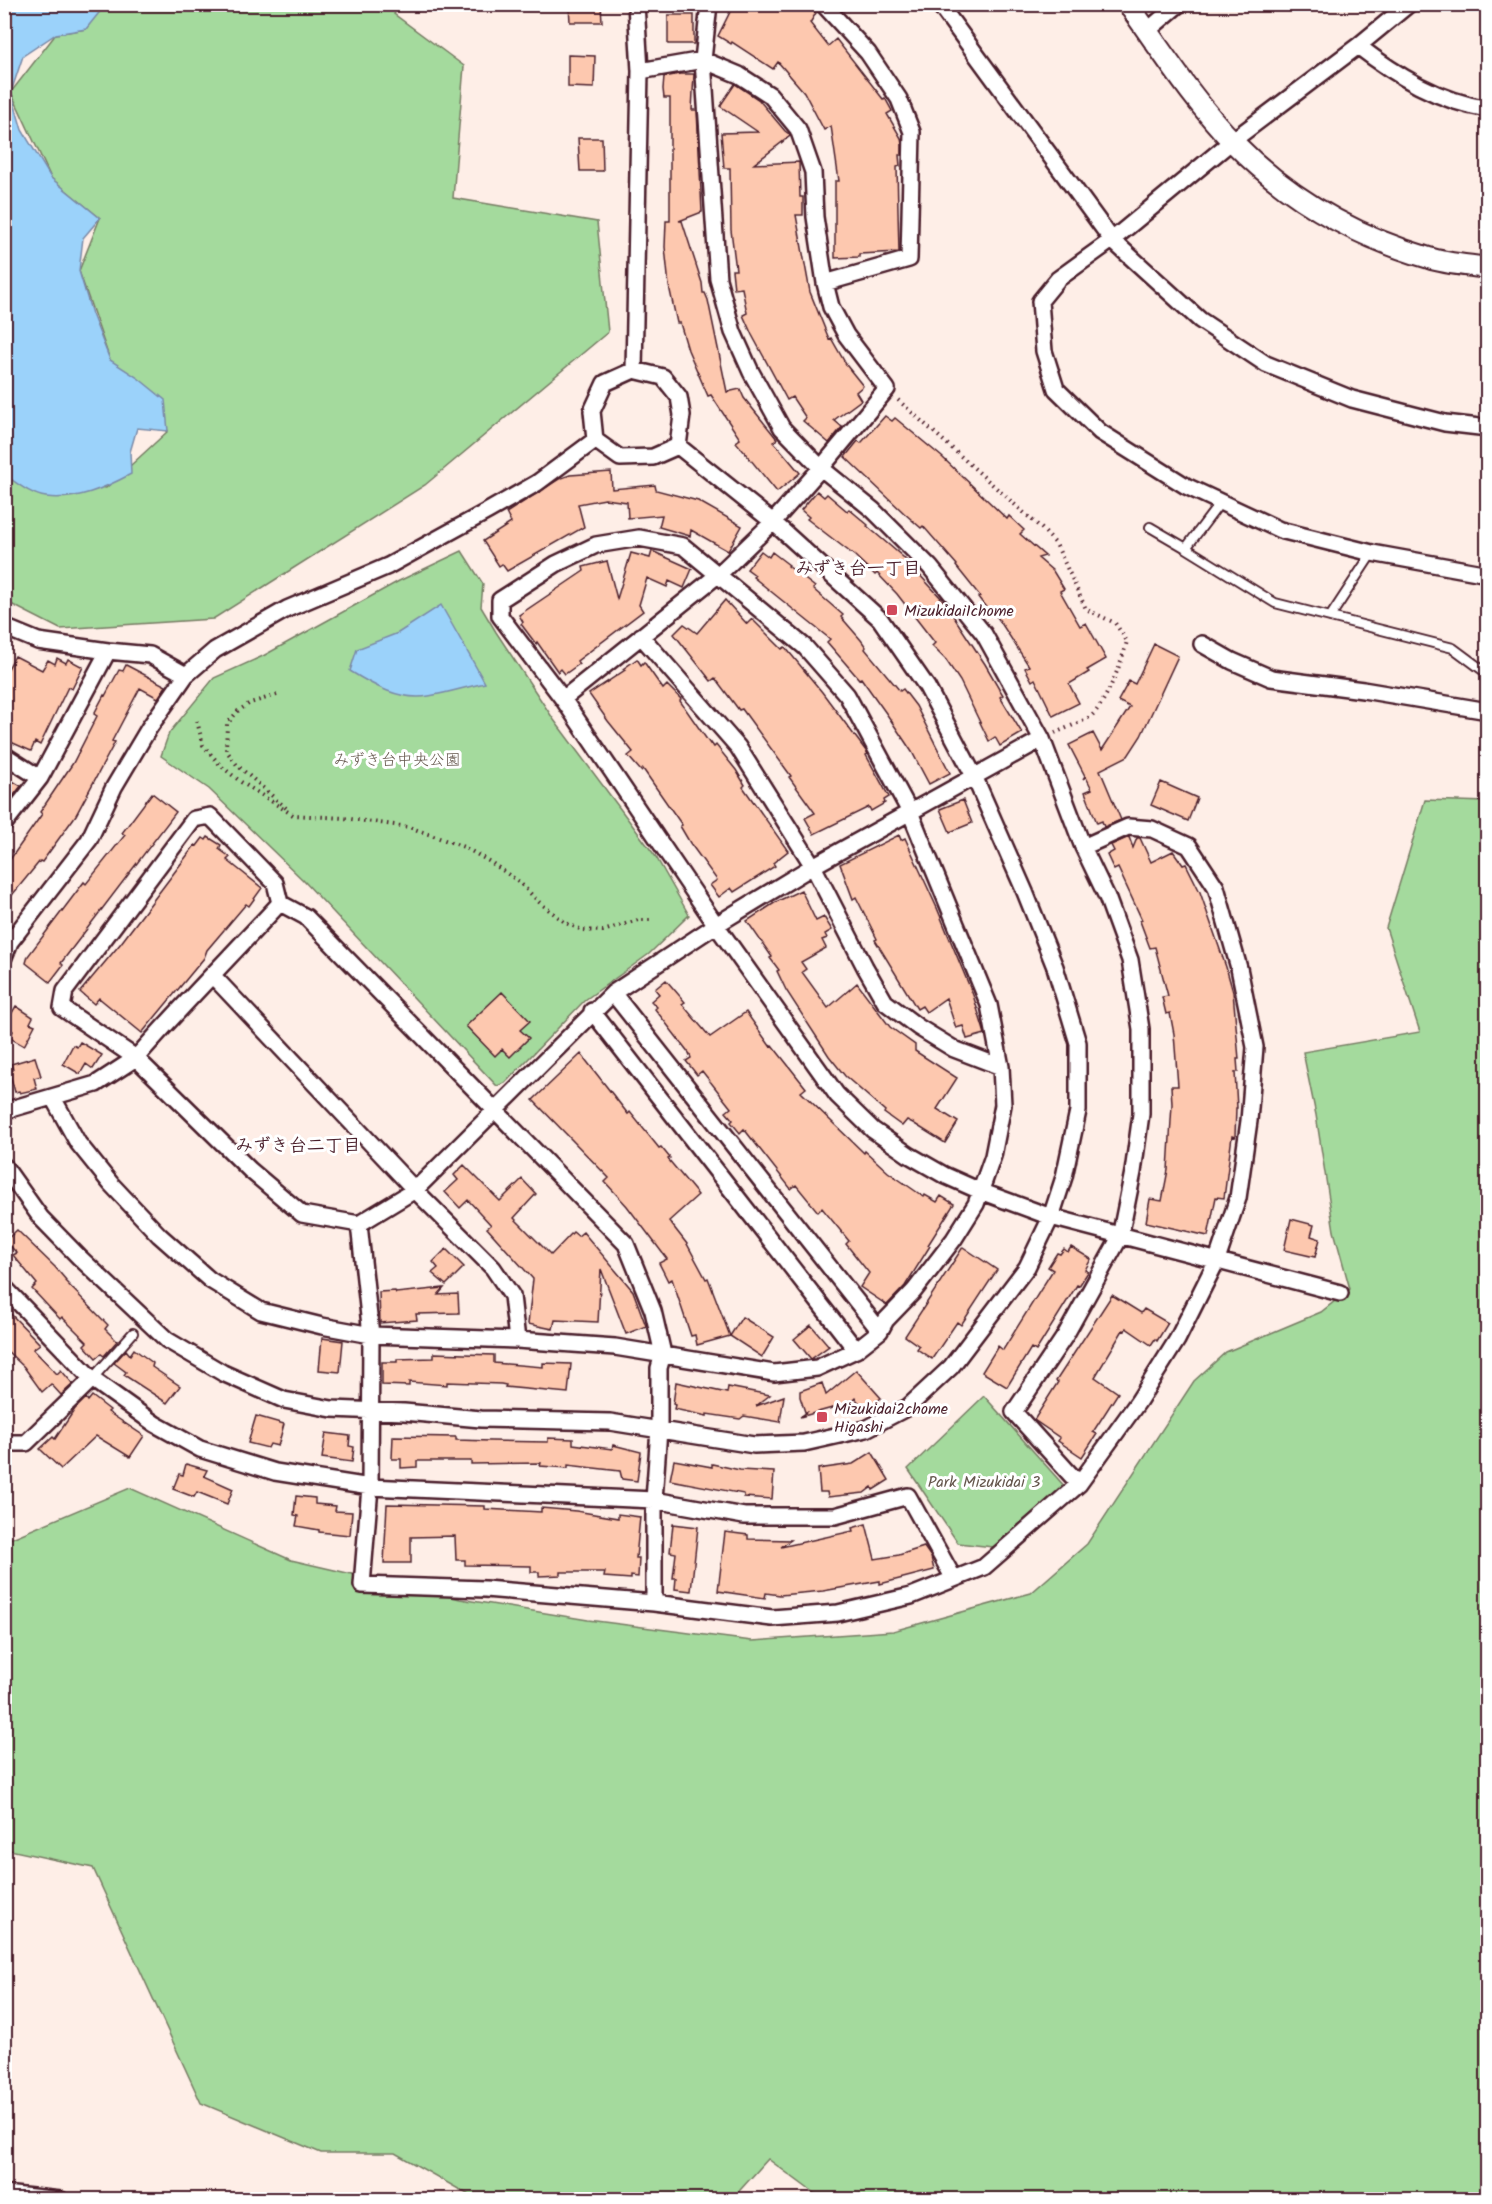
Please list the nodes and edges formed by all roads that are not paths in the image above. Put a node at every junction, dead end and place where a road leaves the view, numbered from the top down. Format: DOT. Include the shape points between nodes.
graph roads {
  1 [pos="636,4"];
  2 [pos="709,4"];
  3 [pos="823,4"];
  4 [pos="939,4"];
  5 [pos="1128,4"];
  6 [pos="1179,4"];
  7 [pos="1409,4"];
  8 [pos="1147,31"];
  9 [pos="1358,46"];
  10 [pos="703,60"];
  11 [pos="640,71"];
  12 [pos="1488,109"];
  13 [pos="1232,141"];
  14 [pos="1112,240"];
  15 [pos="1488,268"];
  16 [pos="825,283"];
  17 [pos="634,370"];
  18 [pos="1488,428"];
  19 [pos="595,440"];
  20 [pos="678,446"];
  21 [pos="821,468"];
  22 [pos="1220,503"];
  23 [pos="773,522"];
  24 [pos="1150,527"];
  25 [pos="1186,548"];
  26 [pos="1372,553"];
  27 [pos="719,574"];
  28 [pos="1488,574"];
  29 [pos="1329,617"];
  30 [pos="4,627"];
  31 [pos="641,636"];
  32 [pos="1202,644"];
  33 [pos="108,651"];
  34 [pos="1488,674"];
  35 [pos="186,675"];
  36 [pos="564,699"];
  37 [pos="1488,711"];
  38 [pos="1042,739"];
  39 [pos="4,755"];
  40 [pos="974,776"];
  41 [pos="40,778"];
  42 [pos="910,812"];
  43 [pos="4,824"];
  44 [pos="1083,847"];
  45 [pos="813,866"];
  46 [pos="280,903"];
  47 [pos="716,925"];
  48 [pos="4,957"];
  49 [pos="213,976"];
  50 [pos="612,993"];
  51 [pos="592,1011"];
  52 [pos="136,1058"];
  53 [pos="1000,1067"];
  54 [pos="54,1098"];
  55 [pos="495,1110"];
  56 [pos="4,1111"];
  57 [pos="4,1166"];
  58 [pos="415,1190"];
  59 [pos="980,1191"];
  60 [pos="1051,1218"];
  61 [pos="359,1224"];
  62 [pos="1120,1237"];
  63 [pos="1217,1260"];
  64 [pos="4,1287"];
  65 [pos="1340,1293"];
  66 [pos="880,1331"];
  67 [pos="133,1333"];
  68 [pos="371,1335"];
  69 [pos="517,1340"];
  70 [pos="856,1350"];
  71 [pos="663,1354"];
  72 [pos="92,1378"];
  73 [pos="369,1411"];
  74 [pos="659,1429"];
  75 [pos="4,1443"];
  76 [pos="1079,1484"];
  77 [pos="370,1487"];
  78 [pos="654,1500"];
  79 [pos="954,1579"];
  80 [pos="654,1603"];
  81 [pos="4,2194"];
  82 [pos="61,2199"];
  1 -- 11 [label="street"];
  2 -- 10 [label="street"];
  3 -- 16 [label="street" via="874,63 899,99 912,132 909,260"];
  4 -- 14 [label="street"];
  5 -- 8 [label="street"];
  6 -- 8 [label="street"];
  7 -- 9 [label="street"];
  8 -- 13 [label="street"];
  9 -- 12 [label="street" via="1434,95"];
  9 -- 13 [label="street"];
  10 -- 11 [label="street"];
  10 -- 16 [label="street" via="740,75 770,94 798,129 813,172"];
  10 -- 21 [label="street" via="718,279 733,332 782,428"];
  11 -- 17 [label="street"];
  13 -- 14 [label="street"];
  13 -- 15 [label="street" via="1297,197 1360,234 1430,259"];
  14 -- 18 [label="street" via="1200,320 1266,364 1352,399 1444,423"];
  14 -- 22 [label="street" via="1058,279 1040,301 1044,351 1056,389 1100,432"];
  16 -- 21 [label="street" via="831,307 846,335 886,389"];
  17 -- 19 [label="street" via="605,384 592,411"];
  17 -- 20 [label="street" via="663,377 679,397 682,415"];
  19 -- 20 [label="street" via="620,458 653,458"];
  19 -- 35 [label="street" via="537,483 489,511 388,566 286,609 215,650"];
  20 -- 23 [label="street"];
  21 -- 23 [label="street"];
  21 -- 38 [label="street" via="873,510 930,567 984,634"];
  22 -- 25 [label="lane"];
  22 -- 26 [label="street" via="1280,530"];
  23 -- 27 [label="street"];
  23 -- 40 [label="street" via="880,619 927,687"];
  24 -- 25 [label="lane"];
  25 -- 29 [label="lane" via="1275,603"];
  26 -- 28 [label="street"];
  26 -- 29 [label="lane"];
  27 -- 31 [label="street"];
  27 -- 36 [label="street" via="683,546 639,538 596,545 556,564 500,600 500,616"];
  27 -- 42 [label="street" via="806,647 847,695"];
  29 -- 34 [label="lane" via="1453,648"];
  30 -- 33 [label="street" via="38,641"];
  31 -- 36 [label="street"];
  31 -- 45 [label="street" via="738,747"];
  32 -- 37 [label="street" via="1271,678"];
  33 -- 35 [label="street" via="150,655"];
  33 -- 41 [label="street"];
  35 -- 48 [label="street" via="114,787 89,840 10,942"];
  36 -- 47 [label="street"];
  38 -- 40 [label="street"];
  38 -- 44 [label="street"];
  39 -- 41 [label="street"];
  40 -- 42 [label="street"];
  40 -- 60 [label="street" via="1055,967 1078,1043 1078,1111"];
  41 -- 43 [label="street"];
  42 -- 45 [label="street"];
  42 -- 53 [label="street" via="989,1005"];
  44 -- 62 [label="street" via="1130,960 1141,1029 1142,1114"];
  44 -- 63 [label="street" via="1128,828 1152,829 1189,846 1216,887 1255,1047 1238,1198"];
  45 -- 47 [label="street"];
  45 -- 53 [label="street" via="885,1002 954,1049"];
  46 -- 49 [label="street"];
  46 -- 52 [label="street" via="275,883 210,816 194,819 64,991 62,1008"];
  46 -- 55 [label="street" via="306,917"];
  47 -- 50 [label="street"];
  47 -- 59 [label="street" via="837,1095 873,1130 909,1155"];
  49 -- 52 [label="street"];
  49 -- 58 [label="street"];
  50 -- 51 [label="street"];
  50 -- 66 [label="street"];
  51 -- 55 [label="street"];
  51 -- 70 [label="street"];
  52 -- 54 [label="street" via="96,1084"];
  52 -- 61 [label="street" via="250,1170 302,1214"];
  53 -- 59 [label="street" via="1004,1105 993,1156"];
  54 -- 56 [label="street"];
  54 -- 68 [label="street" via="78,1143 111,1184 159,1235 210,1280 261,1311"];
  55 -- 58 [label="street"];
  55 -- 71 [label="street" via="626,1244 653,1311"];
  57 -- 73 [label="street" via="41,1218 167,1340 223,1373 284,1400"];
  58 -- 61 [label="street"];
  58 -- 69 [label="street" via="493,1268 512,1296"];
  59 -- 60 [label="street"];
  59 -- 66 [label="street" via="954,1239"];
  60 -- 62 [label="street"];
  60 -- 74 [label="street" via="1027,1267 951,1367 908,1407 866,1429 804,1443 754,1445"];
  61 -- 68 [label="street"];
  62 -- 63 [label="street"];
  62 -- 76 [label="street" via="1065,1336 1014,1412"];
  63 -- 65 [label="street"];
  63 -- 76 [label="street" via="1177,1340"];
  64 -- 72 [label="street"];
  66 -- 70 [label="street"];
  67 -- 72 [label="lane"];
  68 -- 69 [label="street"];
  68 -- 73 [label="street"];
  69 -- 71 [label="street"];
  70 -- 71 [label="street" via="817,1368 774,1373"];
  71 -- 74 [label="street" via="659,1368"];
  72 -- 75 [label="street" via="26,1443"];
  72 -- 77 [label="street" via="155,1424 200,1449 275,1472"];
  73 -- 74 [label="street" via="609,1422"];
  73 -- 77 [label="street"];
  74 -- 78 [label="street"];
  76 -- 79 [label="street" via="984,1567"];
  77 -- 78 [label="street"];
  77 -- 80 [label="street" via="362,1585 485,1589"];
  78 -- 79 [label="street" via="744,1516 800,1517 835,1515 908,1496"];
  78 -- 80 [label="street"];
  79 -- 80 [label="street" via="911,1596 848,1610 772,1618"];
  81 -- 82 [label="street"];
}
